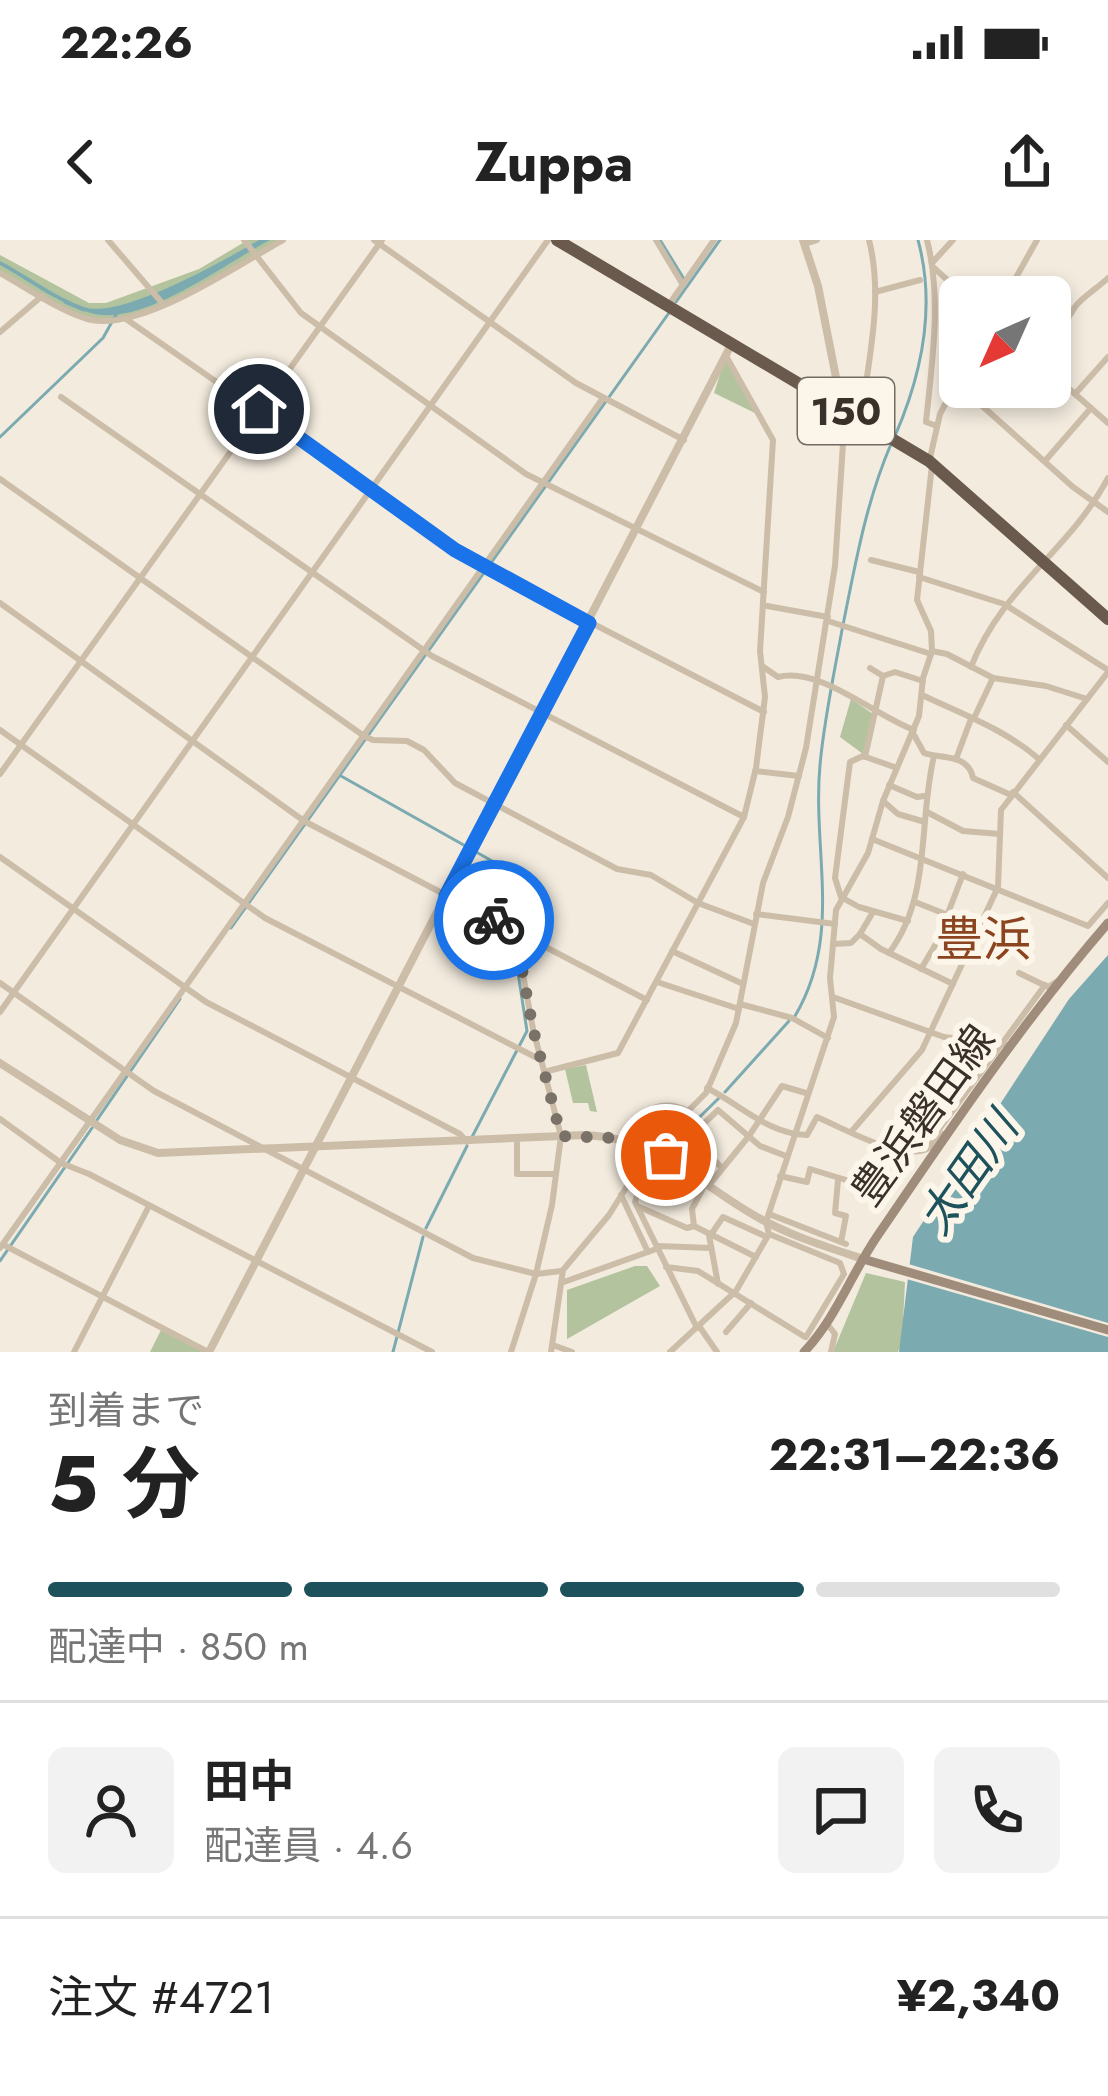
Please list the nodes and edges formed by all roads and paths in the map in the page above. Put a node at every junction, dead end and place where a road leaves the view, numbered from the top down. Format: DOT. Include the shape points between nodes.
graph roads {
  1 [pos="108,240"];
  2 [pos="244,240"];
  3 [pos="284,240"];
  4 [pos="553,240"];
  5 [pos="656,240"];
  6 [pos="714,240"];
  7 [pos="818,240"];
  8 [pos="869,240"];
  9 [pos="927,240"];
  10 [pos="953,240"];
  11 [pos="1037,240"];
  12 [pos="378,241"];
  13 [pos="804,242"];
  14 [pos="256,255"];
  15 [pos="933,265"];
  16 [pos="0,273"];
  17 [pos="944,276"];
  18 [pos="1017,276"];
  19 [pos="1108,278"];
  20 [pos="920,280"];
  21 [pos="682,285"];
  22 [pos="875,292"];
  23 [pos="42,296"];
  24 [pos="163,304"];
  25 [pos="668,306"];
  26 [pos="125,319"];
  27 [pos="1071,319"];
  28 [pos="490,321"];
  29 [pos="318,327"];
  30 [pos="0,332"];
  31 [pos="729,350"];
  32 [pos="1108,357"];
  33 [pos="1071,390"];
  34 [pos="1075,394"];
  35 [pos="62,397"];
  36 [pos="603,398"];
  37 [pos="430,406"];
  38 [pos="946,408"];
  39 [pos="987,408"];
  40 [pos="1091,408"];
  41 [pos="259,409"];
  42 [pos="843,409"];
  43 [pos="860,419"];
  44 [pos="1108,423"];
  45 [pos="937,426"];
  46 [pos="684,440"];
  47 [pos="1045,461"];
  48 [pos="931,462"];
  49 [pos="1108,478"];
  50 [pos="0,479"];
  51 [pos="543,482"];
  52 [pos="371,489"];
  53 [pos="201,492"];
  54 [pos="1095,503"];
  55 [pos="1108,512"];
  56 [pos="637,531"];
  57 [pos="871,560"];
  58 [pos="1043,561"];
  59 [pos="483,567"];
  60 [pos="312,573"];
  61 [pos="919,574"];
  62 [pos="140,577"];
  63 [pos="764,592"];
  64 [pos="0,604"];
  65 [pos="1004,604"];
  66 [pos="765,606"];
  67 [pos="1108,619"];
  68 [pos="828,620"];
  69 [pos="589,623"];
  70 [pos="423,651"];
  71 [pos="932,653"];
  72 [pos="251,656"];
  73 [pos="81,661"];
  74 [pos="762,666"];
  75 [pos="971,667"];
  76 [pos="870,668"];
  77 [pos="1108,671"];
  78 [pos="883,676"];
  79 [pos="993,678"];
  80 [pos="923,681"];
  81 [pos="817,683"];
  82 [pos="922,695"];
  83 [pos="1087,699"];
  84 [pos="764,712"];
  85 [pos="874,713"];
  86 [pos="541,714"];
  87 [pos="972,719"];
  88 [pos="1066,725"];
  89 [pos="0,730"];
  90 [pos="913,732"];
  91 [pos="364,736"];
  92 [pos="192,740"];
  93 [pos="21,746"];
  94 [pos="934,756"];
  95 [pos="865,757"];
  96 [pos="956,759"];
  97 [pos="1039,759"];
  98 [pos="1108,762"];
  99 [pos="897,768"];
  100 [pos="755,771"];
  101 [pos="0,774"];
  102 [pos="799,776"];
  103 [pos="889,785"];
  104 [pos="1012,794"];
  105 [pos="924,796"];
  106 [pos="883,801"];
  107 [pos="494,805"];
  108 [pos="927,812"];
  109 [pos="744,817"];
  110 [pos="304,820"];
  111 [pos="926,822"];
  112 [pos="133,824"];
  113 [pos="1000,834"];
  114 [pos="872,839"];
  115 [pos="0,857"];
  116 [pos="920,857"];
  117 [pos="963,874"];
  118 [pos="1108,878"];
  119 [pos="998,887"];
  120 [pos="446,896"];
  121 [pos="841,897"];
  122 [pos="916,902"];
  123 [pos="245,903"];
  124 [pos="698,903"];
  125 [pos="1108,903"];
  126 [pos="73,909"];
  127 [pos="873,912"];
  128 [pos="948,915"];
  129 [pos="755,919"];
  130 [pos="908,921"];
  131 [pos="1108,923"];
  132 [pos="835,924"];
  133 [pos="943,928"];
  134 [pos="515,932"];
  135 [pos="860,934"];
  136 [pos="972,941"];
  137 [pos="833,944"];
  138 [pos="672,951"];
  139 [pos="889,953"];
  140 [pos="921,969"];
  141 [pos="1068,972"];
  142 [pos="1019,973"];
  143 [pos="656,982"];
  144 [pos="0,983"];
  145 [pos="743,984"];
  146 [pos="953,984"];
  147 [pos="1045,985"];
  148 [pos="400,987"];
  149 [pos="185,988"];
  150 [pos="14,993"];
  151 [pos="833,998"];
  152 [pos="647,1000"];
  153 [pos="739,1007"];
  154 [pos="0,1012"];
  155 [pos="1034,1018"];
  156 [pos="931,1032"];
  157 [pos="828,1038"];
  158 [pos="1000,1046"];
  159 [pos="541,1060"];
  160 [pos="0,1063"];
  161 [pos="125,1072"];
  162 [pos="544,1072"];
  163 [pos="993,1073"];
  164 [pos="976,1076"];
  165 [pos="352,1079"];
  166 [pos="707,1088"];
  167 [pos="806,1093"];
  168 [pos="688,1111"];
  169 [pos="0,1119"];
  170 [pos="760,1120"];
  171 [pos="91,1122"];
  172 [pos="951,1130"];
  173 [pos="851,1132"];
  174 [pos="793,1135"];
  175 [pos="561,1136"];
  176 [pos="691,1136"];
  177 [pos="748,1136"];
  178 [pos="517,1139"];
  179 [pos="622,1139"];
  180 [pos="467,1142"];
  181 [pos="316,1148"];
  182 [pos="651,1148"];
  183 [pos="924,1150"];
  184 [pos="270,1151"];
  185 [pos="666,1155"];
  186 [pos="786,1156"];
  187 [pos="61,1163"];
  188 [pos="722,1167"];
  189 [pos="305,1169"];
  190 [pos="556,1174"];
  191 [pos="780,1176"];
  192 [pos="838,1180"];
  193 [pos="707,1184"];
  194 [pos="868,1186"];
  195 [pos="621,1196"];
  196 [pos="149,1206"];
  197 [pos="638,1206"];
  198 [pos="767,1218"];
  199 [pos="694,1226"];
  200 [pos="768,1235"];
  201 [pos="710,1236"];
  202 [pos="1,1245"];
  203 [pos="658,1247"];
  204 [pos="711,1248"];
  205 [pos="648,1252"];
  206 [pos="756,1257"];
  207 [pos="863,1259"];
  208 [pos="257,1262"];
  209 [pos="666,1267"];
  210 [pos="563,1270"];
  211 [pos="536,1274"];
  212 [pos="561,1283"];
  213 [pos="718,1284"];
  214 [pos="735,1292"];
  215 [pos="103,1297"];
  216 [pos="751,1304"];
  217 [pos="828,1325"];
  218 [pos="698,1327"];
  219 [pos="1108,1330"];
  220 [pos="726,1332"];
  221 [pos="685,1339"];
  222 [pos="809,1340"];
  223 [pos="552,1348"];
  224 [pos="74,1352"];
  225 [pos="209,1352"];
  226 [pos="432,1352"];
  227 [pos="511,1352"];
  228 [pos="572,1352"];
  229 [pos="670,1352"];
  230 [pos="690,1352"];
  231 [pos="717,1352"];
  232 [pos="804,1352"];
  233 [pos="831,1352"];
  1 -- 24 [label="street"];
  2 -- 14 [label="street"];
  3 -- 14 [label="street"];
  4 -- 25 [label="highway, 150"];
  4 -- 28 [label="street"];
  5 -- 21 [label="street"];
  6 -- 21 [label="street"];
  7 -- 13 [label="street"];
  8 -- 22 [label="street"];
  9 -- 15 [label="street"];
  10 -- 15 [label="street"];
  11 -- 18 [label="street"];
  12 -- 28 [label="street"];
  12 -- 29 [label="street"];
  13 -- 42 [label="street"];
  14 -- 24 [label="street"];
  14 -- 29 [label="street"];
  15 -- 17 [label="street"];
  15 -- 45 [label="street" via="926,422"];
  16 -- 23 [label="street"];
  19 -- 27 [label="street"];
  20 -- 22 [label="street"];
  21 -- 25 [label="street"];
  22 -- 43 [label="street"];
  23 -- 26 [label="street" via="82,318"];
  23 -- 30 [label="street"];
  24 -- 26 [label="street"];
  25 -- 31 [label="highway, 150"];
  26 -- 41 [label="street"];
  28 -- 36 [label="street"];
  28 -- 37 [label="street"];
  29 -- 37 [label="street"];
  29 -- 41 [label="street"];
  31 -- 42 [label="highway, 150"];
  31 -- 46 [label="street"];
  31 -- 63 [label="street" via="773,440"];
  32 -- 34 [label="street"];
  33 -- 34 [label="street"];
  34 -- 40 [label="street"];
  35 -- 53 [label="street"];
  36 -- 46 [label="street"];
  36 -- 51 [label="street"];
  37 -- 51 [label="street"];
  37 -- 52 [label="street"];
  38 -- 45 [label="street"];
  39 -- 47 [label="street"];
  40 -- 44 [label="street"];
  40 -- 47 [label="street"];
  41 -- 52 [label="street"];
  41 -- 53 [label="street"];
  42 -- 43 [label="highway, 150"];
  42 -- 68 [label="street"];
  43 -- 48 [label="highway, 150"];
  45 -- 48 [label="street"];
  46 -- 56 [label="street"];
  47 -- 54 [label="street"];
  48 -- 58 [label="highway, 150"];
  48 -- 61 [label="street"];
  49 -- 54 [label="street"];
  50 -- 62 [label="street"];
  51 -- 56 [label="street"];
  51 -- 59 [label="street"];
  52 -- 59 [label="street"];
  52 -- 60 [label="street"];
  53 -- 60 [label="street"];
  53 -- 62 [label="street"];
  54 -- 55 [label="street"];
  54 -- 58 [label="street"];
  56 -- 63 [label="street"];
  56 -- 69 [label="street"];
  57 -- 61 [label="street"];
  58 -- 65 [label="street"];
  58 -- 67 [label="highway, 150"];
  59 -- 69 [label="street"];
  59 -- 70 [label="street"];
  60 -- 70 [label="street"];
  60 -- 72 [label="street"];
  61 -- 65 [label="street"];
  61 -- 71 [label="street" via="918,607"];
  62 -- 72 [label="street"];
  62 -- 73 [label="street"];
  63 -- 66 [label="street"];
  64 -- 73 [label="street"];
  65 -- 75 [label="street"];
  65 -- 77 [label="street"];
  66 -- 68 [label="street"];
  66 -- 74 [label="street"];
  68 -- 71 [label="street"];
  68 -- 81 [label="street"];
  69 -- 84 [label="street"];
  69 -- 86 [label="street"];
  70 -- 86 [label="street"];
  70 -- 91 [label="street"];
  71 -- 75 [label="street"];
  71 -- 80 [label="street"];
  72 -- 91 [label="street"];
  72 -- 92 [label="street"];
  73 -- 92 [label="street"];
  73 -- 93 [label="street"];
  74 -- 81 [label="street"];
  74 -- 84 [label="street"];
  75 -- 79 [label="street"];
  76 -- 78 [label="street"];
  77 -- 83 [label="street"];
  78 -- 80 [label="street"];
  78 -- 85 [label="street"];
  79 -- 83 [label="street"];
  79 -- 87 [label="street"];
  80 -- 82 [label="street"];
  81 -- 85 [label="street"];
  81 -- 102 [label="street"];
  82 -- 87 [label="street"];
  82 -- 90 [label="street"];
  83 -- 88 [label="street"];
  84 -- 100 [label="street"];
  85 -- 90 [label="street"];
  85 -- 95 [label="street"];
  86 -- 107 [label="street"];
  86 -- 109 [label="street"];
  87 -- 96 [label="street"];
  87 -- 97 [label="street"];
  88 -- 97 [label="street"];
  88 -- 98 [label="street"];
  89 -- 93 [label="street"];
  90 -- 94 [label="street" via="924,754"];
  90 -- 99 [label="street"];
  91 -- 107 [label="street" via="424,750 455,783"];
  91 -- 110 [label="street"];
  92 -- 110 [label="street"];
  92 -- 112 [label="street"];
  93 -- 101 [label="street"];
  93 -- 112 [label="street"];
  94 -- 96 [label="street"];
  94 -- 105 [label="street"];
  95 -- 99 [label="street"];
  95 -- 121 [label="street" via="850,762 835,878"];
  96 -- 104 [label="street" via="973,778"];
  97 -- 104 [label="street"];
  99 -- 103 [label="street"];
  100 -- 102 [label="street"];
  100 -- 109 [label="street"];
  102 -- 129 [label="street"];
  103 -- 105 [label="street"];
  103 -- 106 [label="street"];
  104 -- 113 [label="street" via="1001,809"];
  104 -- 118 [label="street"];
  105 -- 108 [label="street"];
  106 -- 111 [label="street"];
  106 -- 114 [label="street"];
  107 -- 120 [label="street"];
  107 -- 124 [label="street"];
  108 -- 111 [label="street"];
  108 -- 113 [label="street" via="963,831"];
  109 -- 124 [label="street"];
  110 -- 120 [label="street"];
  110 -- 123 [label="street"];
  111 -- 116 [label="street"];
  112 -- 123 [label="street"];
  112 -- 126 [label="street"];
  113 -- 119 [label="street"];
  114 -- 116 [label="street"];
  114 -- 121 [label="street"];
  115 -- 126 [label="street"];
  116 -- 117 [label="street"];
  116 -- 122 [label="street"];
  117 -- 119 [label="street"];
  117 -- 128 [label="street"];
  119 -- 125 [label="street" via="1088,926"];
  119 -- 136 [label="street"];
  120 -- 134 [label="street"];
  120 -- 148 [label="street"];
  121 -- 127 [label="street"];
  121 -- 132 [label="street"];
  122 -- 128 [label="street"];
  122 -- 130 [label="street"];
  123 -- 148 [label="street"];
  123 -- 149 [label="street"];
  124 -- 129 [label="street"];
  124 -- 138 [label="street"];
  126 -- 149 [label="street"];
  126 -- 150 [label="street"];
  127 -- 130 [label="street"];
  127 -- 135 [label="street"];
  128 -- 133 [label="street"];
  129 -- 132 [label="street"];
  129 -- 145 [label="street"];
  130 -- 139 [label="street"];
  131 -- 141 [label="main road, 豊浜磐田線"];
  132 -- 137 [label="street"];
  133 -- 136 [label="street"];
  133 -- 140 [label="street"];
  134 -- 152 [label="street"];
  134 -- 159 [label="street"];
  135 -- 137 [label="street"];
  135 -- 139 [label="street"];
  136 -- 146 [label="street"];
  137 -- 151 [label="street"];
  138 -- 143 [label="street"];
  138 -- 145 [label="street"];
  139 -- 140 [label="street"];
  140 -- 146 [label="street"];
  141 -- 147 [label="street"];
  141 -- 155 [label="main road, 豊浜磐田線"];
  142 -- 147 [label="street"];
  143 -- 152 [label="street"];
  143 -- 153 [label="street"];
  144 -- 150 [label="street"];
  145 -- 153 [label="street"];
  146 -- 156 [label="street"];
  147 -- 158 [label="street"];
  148 -- 159 [label="street"];
  148 -- 165 [label="street"];
  149 -- 161 [label="street"];
  149 -- 165 [label="street"];
  150 -- 154 [label="street"];
  150 -- 161 [label="street"];
  151 -- 156 [label="street"];
  151 -- 157 [label="street"];
  152 -- 162 [label="street" via="619,1053"];
  153 -- 157 [label="street" via="792,1018"];
  153 -- 166 [label="street"];
  155 -- 158 [label="street"];
  155 -- 163 [label="main road, 豊浜磐田線"];
  156 -- 158 [label="street"];
  156 -- 173 [label="street"];
  157 -- 167 [label="street"];
  158 -- 164 [label="street"];
  159 -- 162 [label="street"];
  160 -- 171 [label="street"];
  161 -- 171 [label="street"];
  161 -- 184 [label="street"];
  162 -- 175 [label="street"];
  163 -- 164 [label="street"];
  163 -- 172 [label="main road, 豊浜磐田線"];
  164 -- 183 [label="street"];
  165 -- 180 [label="street"];
  165 -- 181 [label="street"];
  166 -- 168 [label="street"];
  166 -- 170 [label="street"];
  167 -- 170 [label="street" via="782,1086"];
  167 -- 174 [label="street"];
  168 -- 179 [label="street" via="657,1105"];
  168 -- 182 [label="street"];
  169 -- 187 [label="street"];
  170 -- 174 [label="street"];
  170 -- 177 [label="street"];
  171 -- 184 [label="street" via="158,1153"];
  171 -- 187 [label="street"];
  172 -- 183 [label="street"];
  172 -- 207 [label="main road, 豊浜磐田線"];
  173 -- 174 [label="street" via="817,1117 807,1135"];
  173 -- 183 [label="street" via="890,1148"];
  174 -- 186 [label="street"];
  175 -- 178 [label="street"];
  175 -- 179 [label="street"];
  175 -- 190 [label="street"];
  176 -- 177 [label="street" via="718,1110"];
  176 -- 185 [label="street"];
  176 -- 188 [label="street"];
  177 -- 186 [label="street"];
  177 -- 188 [label="street"];
  178 -- 180 [label="street"];
  178 -- 190 [label="street" via="517,1174"];
  179 -- 182 [label="street"];
  180 -- 181 [label="street"];
  181 -- 184 [label="street"];
  181 -- 189 [label="street"];
  182 -- 185 [label="street"];
  182 -- 195 [label="street"];
  184 -- 189 [label="street"];
  185 -- 193 [label="street"];
  185 -- 197 [label="street" via="640,1186"];
  186 -- 191 [label="street"];
  187 -- 196 [label="street"];
  187 -- 202 [label="street"];
  188 -- 193 [label="street"];
  189 -- 208 [label="street"];
  189 -- 211 [label="street" via="473,1258"];
  190 -- 211 [label="street"];
  191 -- 192 [label="street" via="807,1182 810,1169"];
  191 -- 198 [label="street"];
  192 -- 194 [label="street"];
  192 -- 198 [label="street" via="835,1213 846,1216 844,1243"];
  193 -- 198 [label="street"];
  193 -- 199 [label="street" via="692,1209"];
  195 -- 205 [label="street"];
  195 -- 210 [label="street"];
  196 -- 208 [label="street"];
  196 -- 215 [label="street"];
  197 -- 199 [label="street"];
  197 -- 203 [label="street"];
  198 -- 200 [label="street"];
  198 -- 207 [label="street"];
  199 -- 201 [label="street"];
  200 -- 201 [label="street" via="722,1217"];
  200 -- 206 [label="street"];
  200 -- 222 [label="street" via="840,1262 844,1274"];
  201 -- 204 [label="street"];
  201 -- 206 [label="street"];
  202 -- 215 [label="street"];
  203 -- 204 [label="street"];
  203 -- 205 [label="street"];
  203 -- 209 [label="street"];
  204 -- 213 [label="street"];
  205 -- 212 [label="street"];
  206 -- 214 [label="street"];
  207 -- 217 [label="main road"];
  207 -- 219 [label="main road, 豊浜磐田線"];
  208 -- 225 [label="street"];
  208 -- 226 [label="street"];
  209 -- 213 [label="street" via="698,1271"];
  209 -- 218 [label="street"];
  210 -- 211 [label="street"];
  210 -- 212 [label="street"];
  211 -- 227 [label="street"];
  212 -- 223 [label="street"];
  213 -- 214 [label="street"];
  214 -- 216 [label="street"];
  214 -- 218 [label="street"];
  215 -- 224 [label="street"];
  215 -- 225 [label="street"];
  216 -- 220 [label="street"];
  216 -- 222 [label="street"];
  217 -- 222 [label="main road"];
  217 -- 233 [label="street"];
  218 -- 221 [label="street"];
  218 -- 231 [label="street"];
  221 -- 229 [label="street"];
  221 -- 230 [label="street"];
  222 -- 232 [label="main road"];
  223 -- 228 [label="street"];
}
